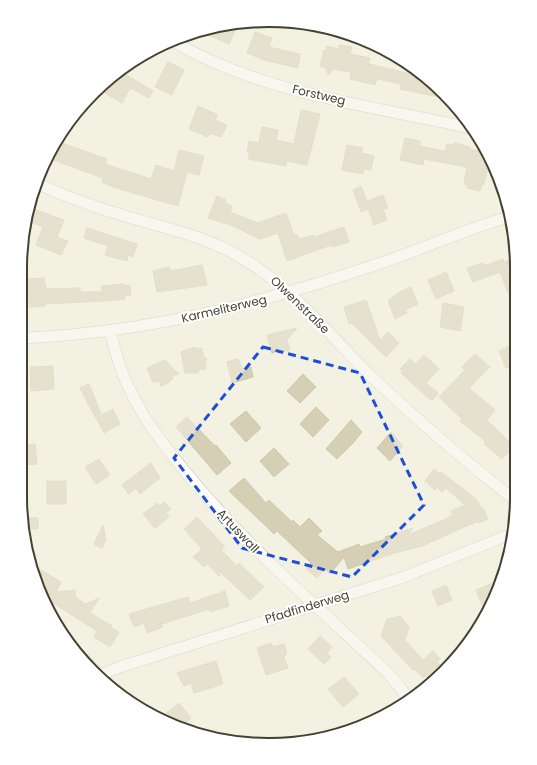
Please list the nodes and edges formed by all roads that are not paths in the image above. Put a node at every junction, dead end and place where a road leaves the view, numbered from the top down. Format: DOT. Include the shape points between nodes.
graph roads {
  1 [pos="178,44"];
  2 [pos="464,126"];
  3 [pos="42,186"];
  4 [pos="504,218"];
  5 [pos="290,293"];
  6 [pos="110,331"];
  7 [pos="27,338"];
  8 [pos="510,496"];
  9 [pos="507,536"];
  10 [pos="315,605"];
  11 [pos="104,673"];
  12 [pos="406,695"];
  1 -- 2 [label="street, Forstweg" via="221,65 292,89"];
  3 -- 5 [label="street, Olwenstraße" via="86,204 201,238 239,256 270,276"];
  4 -- 5 [label="street, Karmeliterweg" via="485,223 386,262"];
  5 -- 6 [label="street, Karmeliterweg" via="210,313"];
  5 -- 8 [label="street, Olwenstraße" via="416,418"];
  6 -- 7 [label="street, Karmeliterweg"];
  6 -- 10 [label="street, Artuswall" via="128,387 155,434 204,494 255,549"];
  9 -- 10 [label="street, Pfadfinderweg" via="410,574"];
  10 -- 11 [label="street, Pfadfinderweg"];
  10 -- 12 [label="street, Artuswall" via="390,675"];
}
